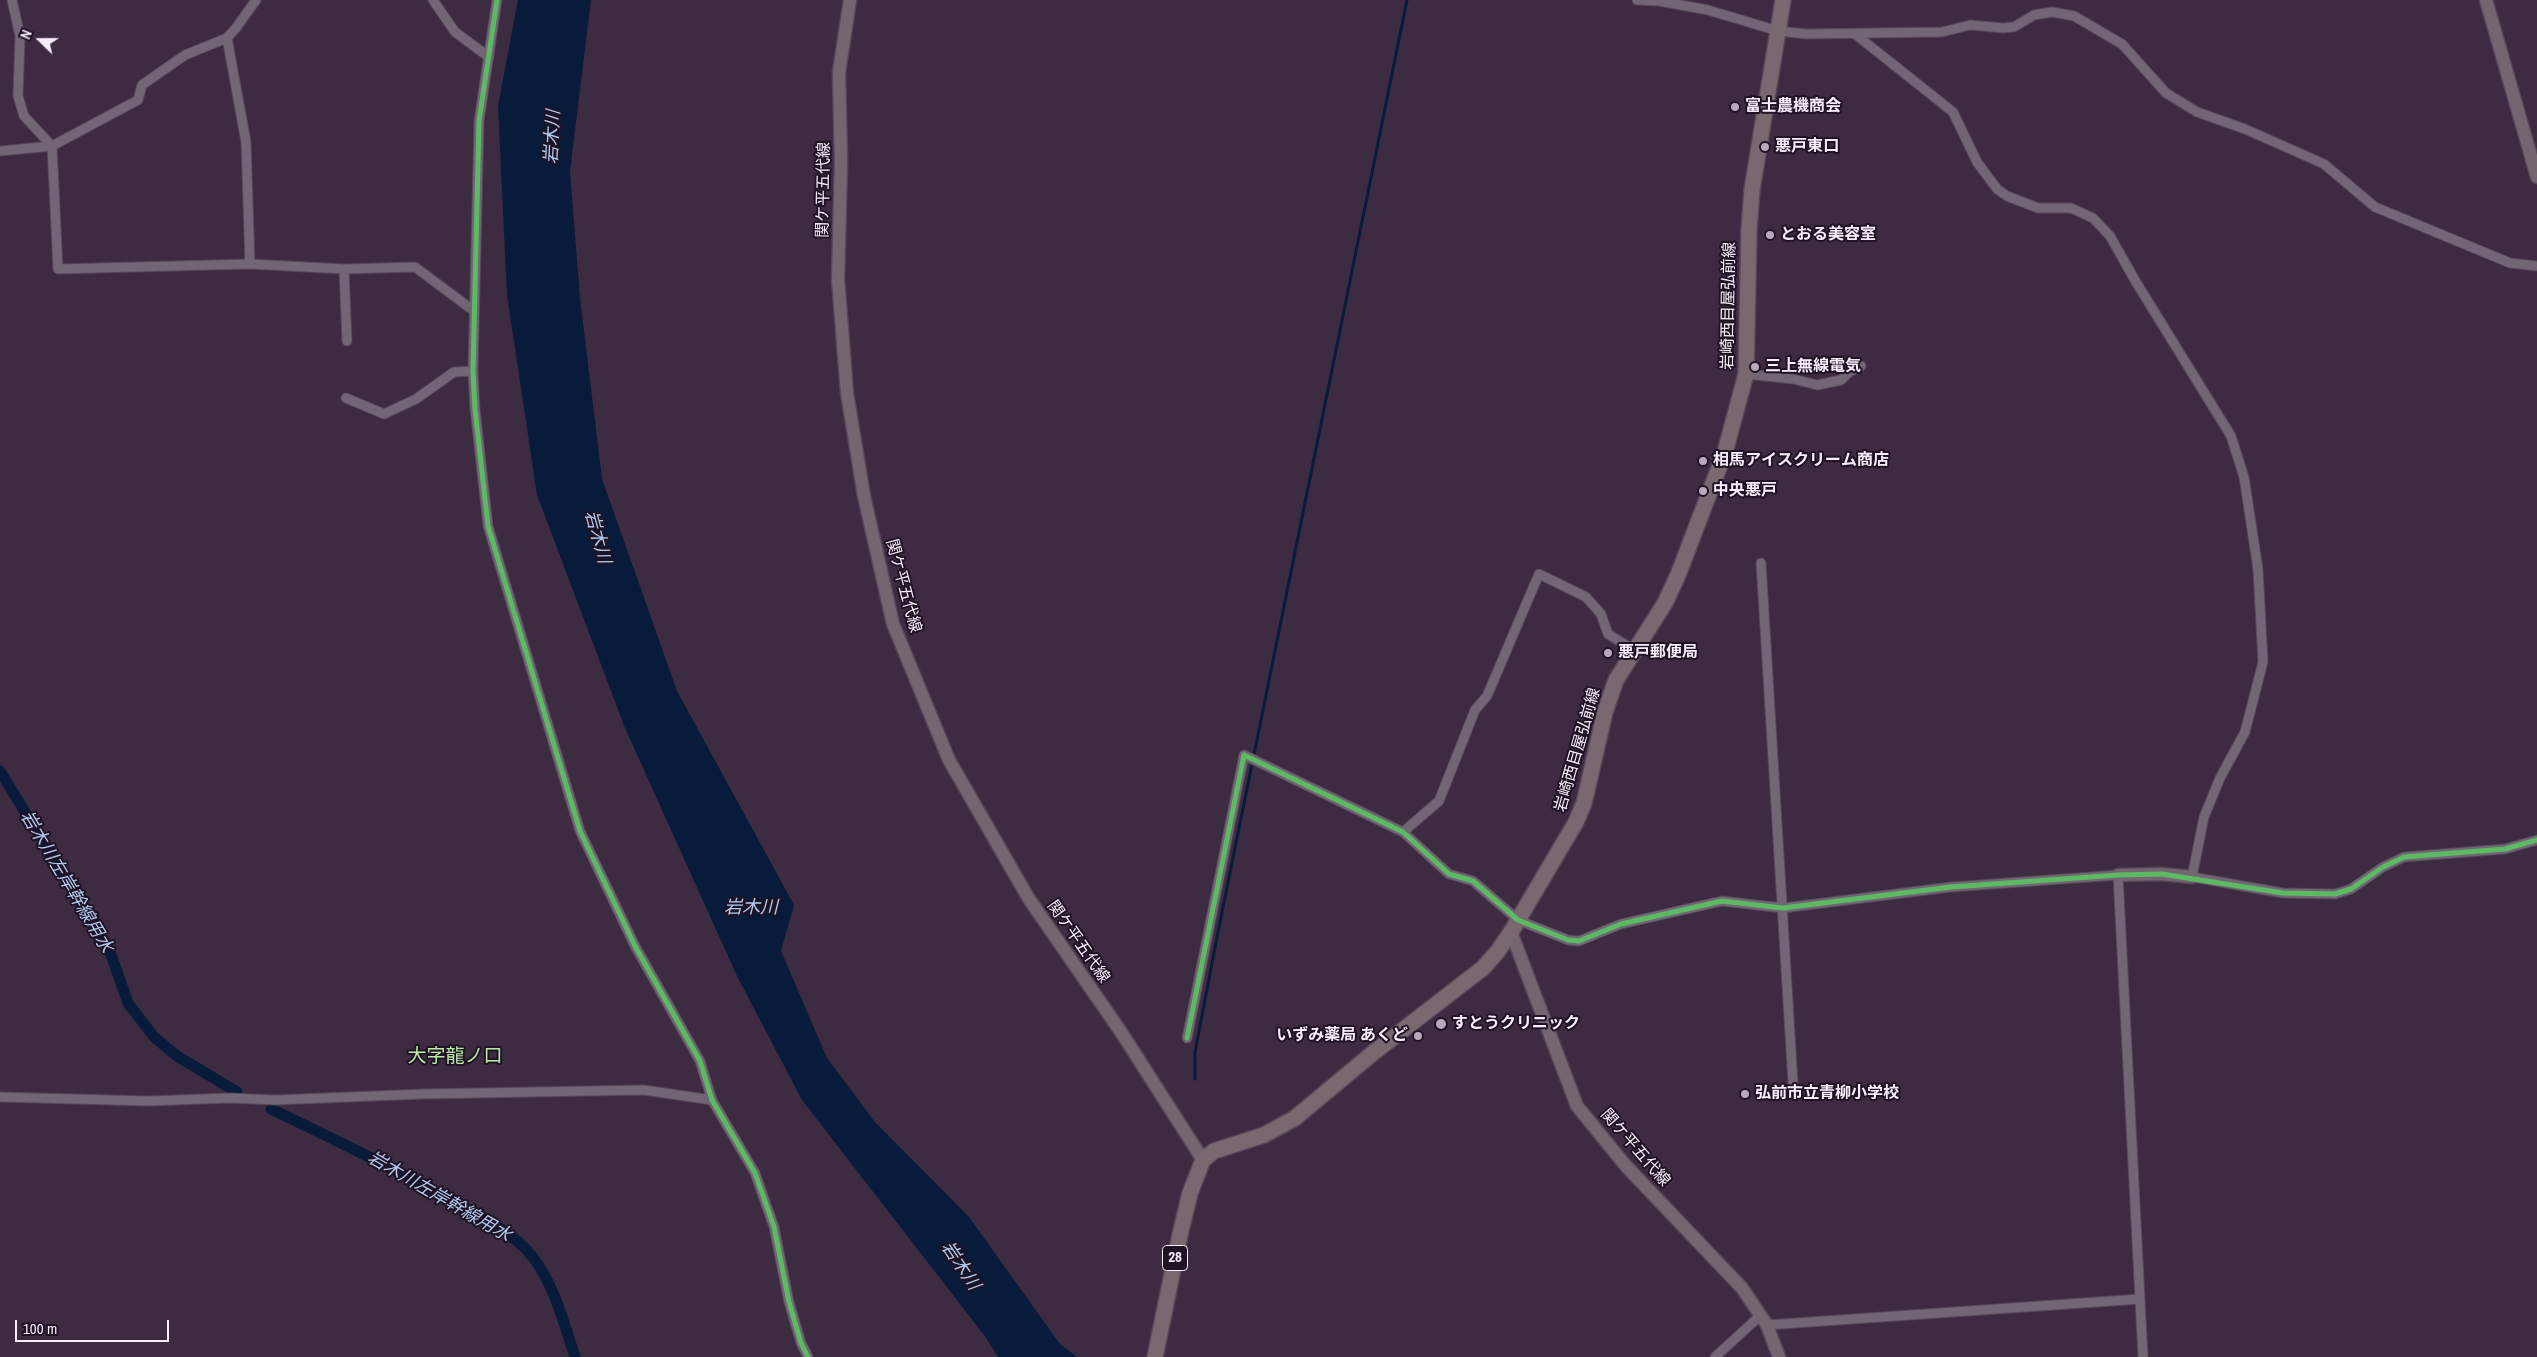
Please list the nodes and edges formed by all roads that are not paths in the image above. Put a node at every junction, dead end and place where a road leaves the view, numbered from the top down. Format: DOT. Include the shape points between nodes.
graph roads {
  1 [pos="12,0"];
  2 [pos="256,0"];
  3 [pos="432,0"];
  4 [pos="497,0"];
  5 [pos="850,0"];
  6 [pos="1637,0"];
  7 [pos="1783,0"];
  8 [pos="2486,0"];
  9 [pos="1778,31"];
  10 [pos="1855,34"];
  11 [pos="227,38"];
  12 [pos="489,57"];
  13 [pos="52,146"];
  14 [pos="0,151"];
  15 [pos="2537,177"];
  16 [pos="250,264"];
  17 [pos="2537,266"];
  18 [pos="344,269"];
  19 [pos="474,311"];
  20 [pos="347,341"];
  21 [pos="1861,366"];
  22 [pos="473,371"];
  23 [pos="1746,374"];
  24 [pos="346,398"];
  25 [pos="1761,563"];
  26 [pos="1634,650"];
  27 [pos="1403,832"];
  28 [pos="2537,840"];
  29 [pos="2118,875"];
  30 [pos="2192,877"];
  31 [pos="1783,908"];
  32 [pos="1514,926"];
  33 [pos="1187,1038"];
  34 [pos="1793,1083"];
  35 [pos="0,1097"];
  36 [pos="712,1100"];
  37 [pos="1203,1160"];
  38 [pos="2140,1299"];
  39 [pos="1764,1320"];
  40 [pos="808,1357"];
  41 [pos="1155,1357"];
  42 [pos="1715,1357"];
  43 [pos="1779,1357"];
  44 [pos="2143,1357"];
  1 -- 13 [label="street" via="20,36 18,96 24,116"];
  2 -- 11 [label="street"];
  3 -- 12 [label="street" via="455,32"];
  4 -- 12 [label="street"];
  5 -- 37 [label="main road, 関ケ平五代線" via="839,72 842,162 838,279 848,393 864,496 893,624 949,760 1024,891 1121,1032"];
  6 -- 9 [label="street" via="1708,10"];
  7 -- 9 [label="main road, 岩崎西目屋弘前線"];
  8 -- 15 [label="main road"];
  9 -- 10 [label="street"];
  9 -- 23 [label="main road, 岩崎西目屋弘前線" via="1748,229"];
  10 -- 17 [label="street" via="1942,32 1970,25 2008,28 2034,15 2052,12 2074,16 2122,44 2166,93 2197,112 2324,164 2375,207 2510,263"];
  10 -- 30 [label="street" via="1953,112 1976,162 1997,189 2038,208 2071,208 2093,218 2110,236 2231,436 2244,477 2258,569 2263,662 2245,732 2220,778 2204,817"];
  11 -- 13 [label="street" via="185,55 142,85 138,100"];
  11 -- 16 [label="street" via="246,142"];
  12 -- 19 [label="street" via="479,121"];
  13 -- 14 [label="street"];
  13 -- 16 [label="street" via="58,269"];
  16 -- 18 [label="street"];
  18 -- 19 [label="street" via="415,268"];
  18 -- 20 [label="street"];
  19 -- 22 [label="street"];
  21 -- 23 [label="street" via="1841,380 1817,385"];
  22 -- 24 [label="street" via="454,372 416,399 384,414"];
  22 -- 36 [label="street" via="488,526 580,831 635,946 700,1061"];
  23 -- 26 [label="main road, 岩崎西目屋弘前線" via="1725,452 1678,575 1665,603"];
  25 -- 31 [label="street"];
  26 -- 27 [label="street" via="1608,634 1601,614 1586,597 1539,574 1488,696 1475,710 1439,801"];
  26 -- 32 [label="main road, 岩崎西目屋弘前線" via="1611,694 1576,822"];
  27 -- 32 [label="street" via="1449,874 1473,880"];
  27 -- 33 [label="street" via="1244,755"];
  28 -- 30 [label="street" via="2505,849 2404,857 2351,889 2335,894 2283,893"];
  29 -- 30 [label="main road"];
  29 -- 31 [label="street" via="1951,887"];
  29 -- 38 [label="street"];
  31 -- 32 [label="street" via="1722,901 1621,924 1579,941"];
  31 -- 34 [label="street"];
  32 -- 37 [label="main road, 岩崎西目屋弘前線" via="1483,968 1366,1058 1296,1118 1264,1135 1214,1151"];
  32 -- 39 [label="main road, 関ケ平五代線" via="1577,1106 1626,1166 1742,1288"];
  35 -- 36 [label="street" via="275,1100 644,1090"];
  36 -- 40 [label="street" via="755,1173 774,1227 789,1302"];
  37 -- 41 [label="main road, 28" via="1190,1194"];
  38 -- 39 [label="street"];
  38 -- 44 [label="street"];
  39 -- 42 [label="street"];
  39 -- 43 [label="main road, 関ケ平五代線"];
}
